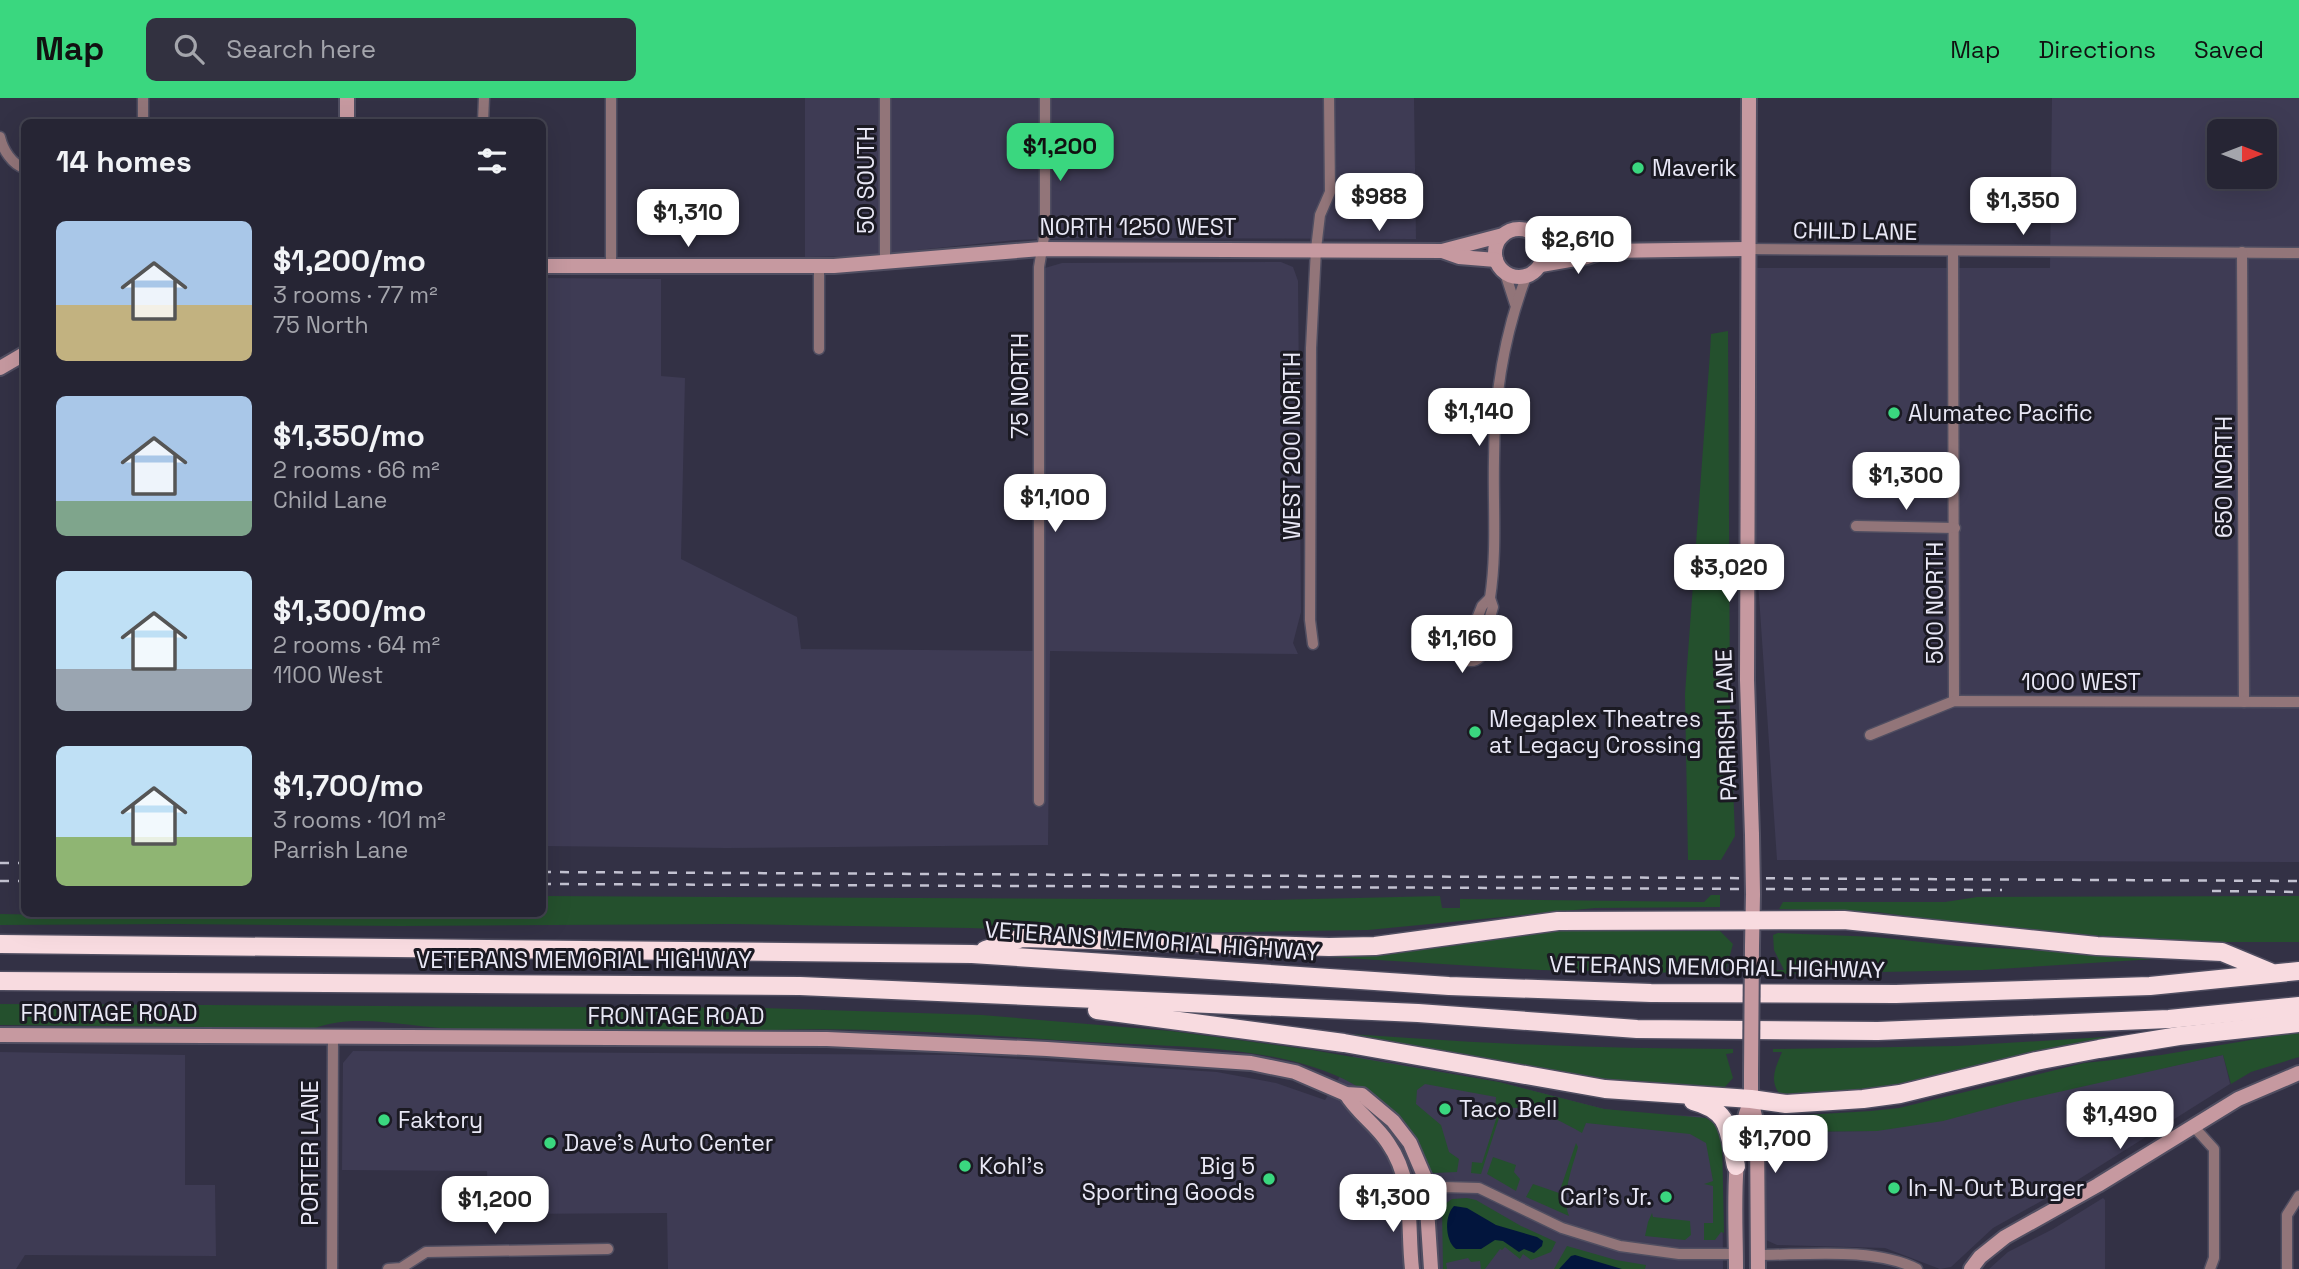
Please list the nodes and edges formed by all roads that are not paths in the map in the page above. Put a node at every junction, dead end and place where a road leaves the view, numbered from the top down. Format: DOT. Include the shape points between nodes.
graph roads {
  1 [pos="143,98"];
  2 [pos="347,98"];
  3 [pos="484,98"];
  4 [pos="611,98"];
  5 [pos="885,98"];
  6 [pos="1045,98"];
  7 [pos="1329,98"];
  8 [pos="1749,98"];
  9 [pos="143,119"];
  10 [pos="347,119"];
  11 [pos="483,119"];
  12 [pos="1,142"];
  13 [pos="21,167"];
  14 [pos="1503,235"];
  15 [pos="1539,240"];
  16 [pos="1041,248"];
  17 [pos="1316,249"];
  18 [pos="1747,249"];
  19 [pos="1442,251"];
  20 [pos="1604,251"];
  21 [pos="1952,252"];
  22 [pos="2242,252"];
  23 [pos="2299,253"];
  24 [pos="1496,260"];
  25 [pos="885,262"];
  26 [pos="1541,265"];
  27 [pos="546,267"];
  28 [pos="611,267"];
  29 [pos="819,267"];
  30 [pos="1505,273"];
  31 [pos="1526,277"];
  32 [pos="1515,304"];
  33 [pos="819,349"];
  34 [pos="21,356"];
  35 [pos="0,368"];
  36 [pos="1856,526"];
  37 [pos="1955,528"];
  38 [pos="1490,598"];
  39 [pos="1470,636"];
  40 [pos="1313,644"];
  41 [pos="1482,644"];
  42 [pos="1954,702"];
  43 [pos="2244,702"];
  44 [pos="2299,702"];
  45 [pos="1870,735"];
  46 [pos="1040,801"];
  47 [pos="1753,920"];
  48 [pos="0,944"];
  49 [pos="972,954"];
  50 [pos="2299,971"];
  51 [pos="2273,973"];
  52 [pos="0,981"];
  53 [pos="993,995"];
  54 [pos="2299,1006"];
  55 [pos="2299,1023"];
  56 [pos="0,1035"];
  57 [pos="333,1037"];
  58 [pos="2299,1073"];
  59 [pos="1563,1082"];
  60 [pos="1346,1094"];
  61 [pos="1751,1099"];
  62 [pos="2194,1127"];
  63 [pos="1736,1166"];
  64 [pos="1427,1190"];
  65 [pos="1409,1194"];
  66 [pos="2299,1196"];
  67 [pos="608,1249"];
  68 [pos="1737,1262"];
  69 [pos="1758,1262"];
  70 [pos="332,1269"];
  71 [pos="387,1269"];
  72 [pos="1412,1269"];
  73 [pos="1431,1269"];
  74 [pos="1917,1269"];
  75 [pos="1971,1269"];
  76 [pos="2210,1269"];
  77 [pos="2287,1269"];
  1 -- 9 [label="street"];
  2 -- 10 [label="street"];
  3 -- 11 [label="street"];
  4 -- 28 [label="street"];
  5 -- 25 [label="street, 50 SOUTH"];
  6 -- 16 [label="street, 75 NORTH" via="1045,231"];
  7 -- 17 [label="street, WEST 200 NORTH" via="1330,192 1320,215"];
  8 -- 18 [label="street, PARRISH LANE"];
  12 -- 13 [label="street"];
  14 -- 15 [label="street" via="1526,230"];
  14 -- 19 [label="street, NORTH 1250 WEST"];
  14 -- 24 [label="street" via="1496,247"];
  15 -- 20 [label="street"];
  15 -- 26 [label="street"];
  16 -- 17 [label="street, NORTH 1250 WEST"];
  16 -- 25 [label="street, NORTH 1250 WEST"];
  16 -- 46 [label="street, 75 NORTH"];
  17 -- 19 [label="street, NORTH 1250 WEST"];
  17 -- 40 [label="street, WEST 200 NORTH" via="1311,362"];
  18 -- 20 [label="street"];
  18 -- 21 [label="street, CHILD LANE"];
  18 -- 47 [label="street, PARRISH LANE, bridge" via="1747,680"];
  19 -- 24 [label="street, NORTH 1250 WEST"];
  20 -- 26 [label="street"];
  21 -- 22 [label="street, CHILD LANE"];
  21 -- 37 [label="street, 500 NORTH"];
  22 -- 23 [label="street, CHILD LANE"];
  22 -- 43 [label="street, 650 NORTH"];
  24 -- 30 [label="street"];
  25 -- 29 [label="street, NORTH 1250 WEST"];
  26 -- 31 [label="street"];
  27 -- 28 [label="street, NORTH 1250 WEST"];
  28 -- 29 [label="street, NORTH 1250 WEST"];
  29 -- 33 [label="street"];
  30 -- 31 [label="street"];
  30 -- 32 [label="street"];
  31 -- 32 [label="street"];
  32 -- 38 [label="street" via="1495,415 1496,542"];
  34 -- 35 [label="street"];
  36 -- 37 [label="street"];
  37 -- 42 [label="street, 500 NORTH"];
  38 -- 39 [label="street"];
  38 -- 41 [label="street" via="1493,607"];
  39 -- 41 [label="street"];
  39 -- 41 [label="street" via="1459,646 1464,659 1480,657"];
  42 -- 43 [label="street, 1000 WEST"];
  42 -- 45 [label="street, 1000 WEST"];
  43 -- 44 [label="street, 1000 WEST"];
  47 -- 49 [label="highway" via="1558,921 1376,946 1022,938"];
  47 -- 51 [label="highway" via="1876,921 2097,946 2222,951"];
  47 -- 61 [label="street, PARRISH LANE, bridge"];
  48 -- 49 [label="highway, VETERANS MEMORIAL HIGHWAY"];
  49 -- 51 [label="highway, VETERANS MEMORIAL HIGHWAY" via="1449,986 1651,993 1896,994 2150,986"];
  50 -- 51 [label="highway, VETERANS MEMORIAL HIGHWAY"];
  52 -- 53 [label="highway, VETERANS MEMORIAL HIGHWAY" via="800,986"];
  53 -- 54 [label="highway, VETERANS MEMORIAL HIGHWAY" via="1418,1013 1637,1029 1878,1031 2169,1019"];
  53 -- 59 [label="highway" via="1344,1043"];
  55 -- 61 [label="highway" via="2099,1049 1900,1094 1786,1104"];
  56 -- 57 [label="street, FRONTAGE ROAD"];
  57 -- 60 [label="street, FRONTAGE ROAD" via="815,1039 1008,1047 1251,1063 1295,1072"];
  57 -- 70 [label="street, PORTER LANE"];
  58 -- 62 [label="street" via="2238,1099"];
  59 -- 61 [label="highway"];
  59 -- 63 [label="highway" via="1590,1096 1694,1101 1713,1107 1726,1124"];
  60 -- 64 [label="street, FRONTAGE ROAD" via="1362,1095 1403,1132 1422,1167"];
  60 -- 65 [label="street, FRONTAGE ROAD" via="1389,1144"];
  61 -- 63 [label="street, PARRISH LANE" via="1742,1123"];
  61 -- 69 [label="street, PARRISH LANE" via="1757,1125"];
  62 -- 75 [label="street" via="2004,1237"];
  62 -- 76 [label="street" via="2214,1149 2214,1258"];
  63 -- 68 [label="street, PARRISH LANE"];
  64 -- 65 [label="street"];
  64 -- 68 [label="street" via="1479,1188 1562,1228 1628,1248"];
  64 -- 73 [label="street, FRONTAGE ROAD"];
  65 -- 72 [label="street, FRONTAGE ROAD"];
  66 -- 77 [label="street" via="2287,1215"];
  67 -- 71 [label="street" via="426,1252 401,1268"];
  69 -- 74 [label="street" via="1851,1255"];
}
